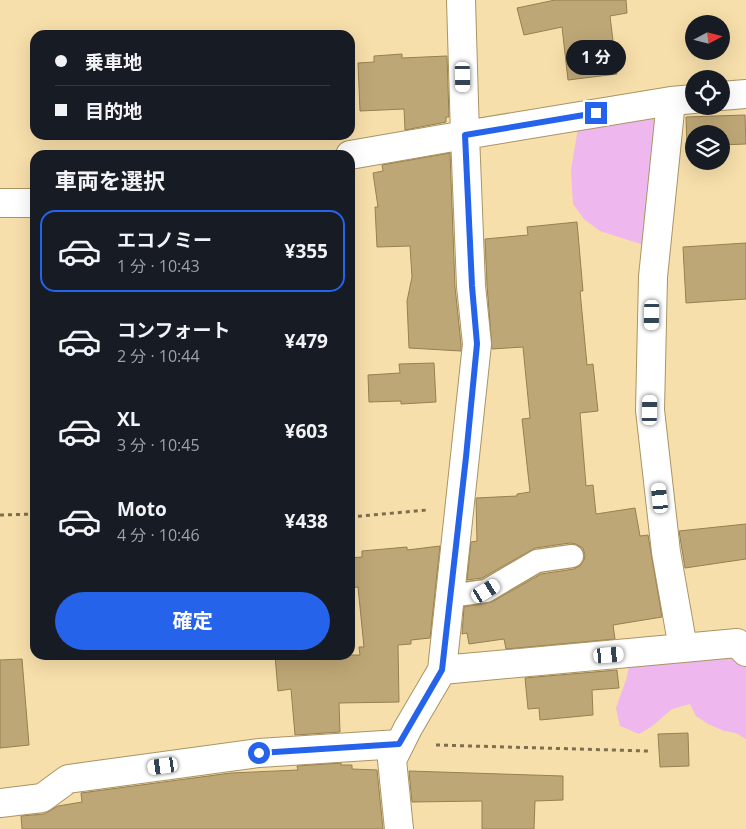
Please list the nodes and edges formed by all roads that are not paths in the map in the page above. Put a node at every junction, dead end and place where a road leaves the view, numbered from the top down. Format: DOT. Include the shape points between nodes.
graph roads {
  1 [pos="462,0"];
  2 [pos="746,94"];
  3 [pos="730,95"];
  4 [pos="682,100"];
  5 [pos="465,135"];
  6 [pos="355,155"];
  7 [pos="0,203"];
  8 [pos="30,203"];
  9 [pos="572,556"];
  10 [pos="450,596"];
  11 [pos="683,648"];
  12 [pos="746,652"];
  13 [pos="442,670"];
  14 [pos="399,744"];
  15 [pos="0,803"];
  16 [pos="399,829"];
  1 -- 5 [label="street"];
  2 -- 3 [label="street"];
  4 -- 5 [label="street"];
  4 -- 11 [label="street" via="653,277 650,410 666,552"];
  5 -- 6 [label="street"];
  5 -- 10 [label="street" via="477,344"];
  7 -- 8 [label="street"];
  9 -- 10 [label="lane" via="537,560 486,591"];
  10 -- 13 [label="street"];
  11 -- 12 [label="street" via="737,642"];
  11 -- 13 [label="street"];
  13 -- 14 [label="street"];
  14 -- 15 [label="street" via="259,753 68,779 42,798"];
  14 -- 16 [label="street" via="392,760"];
}
